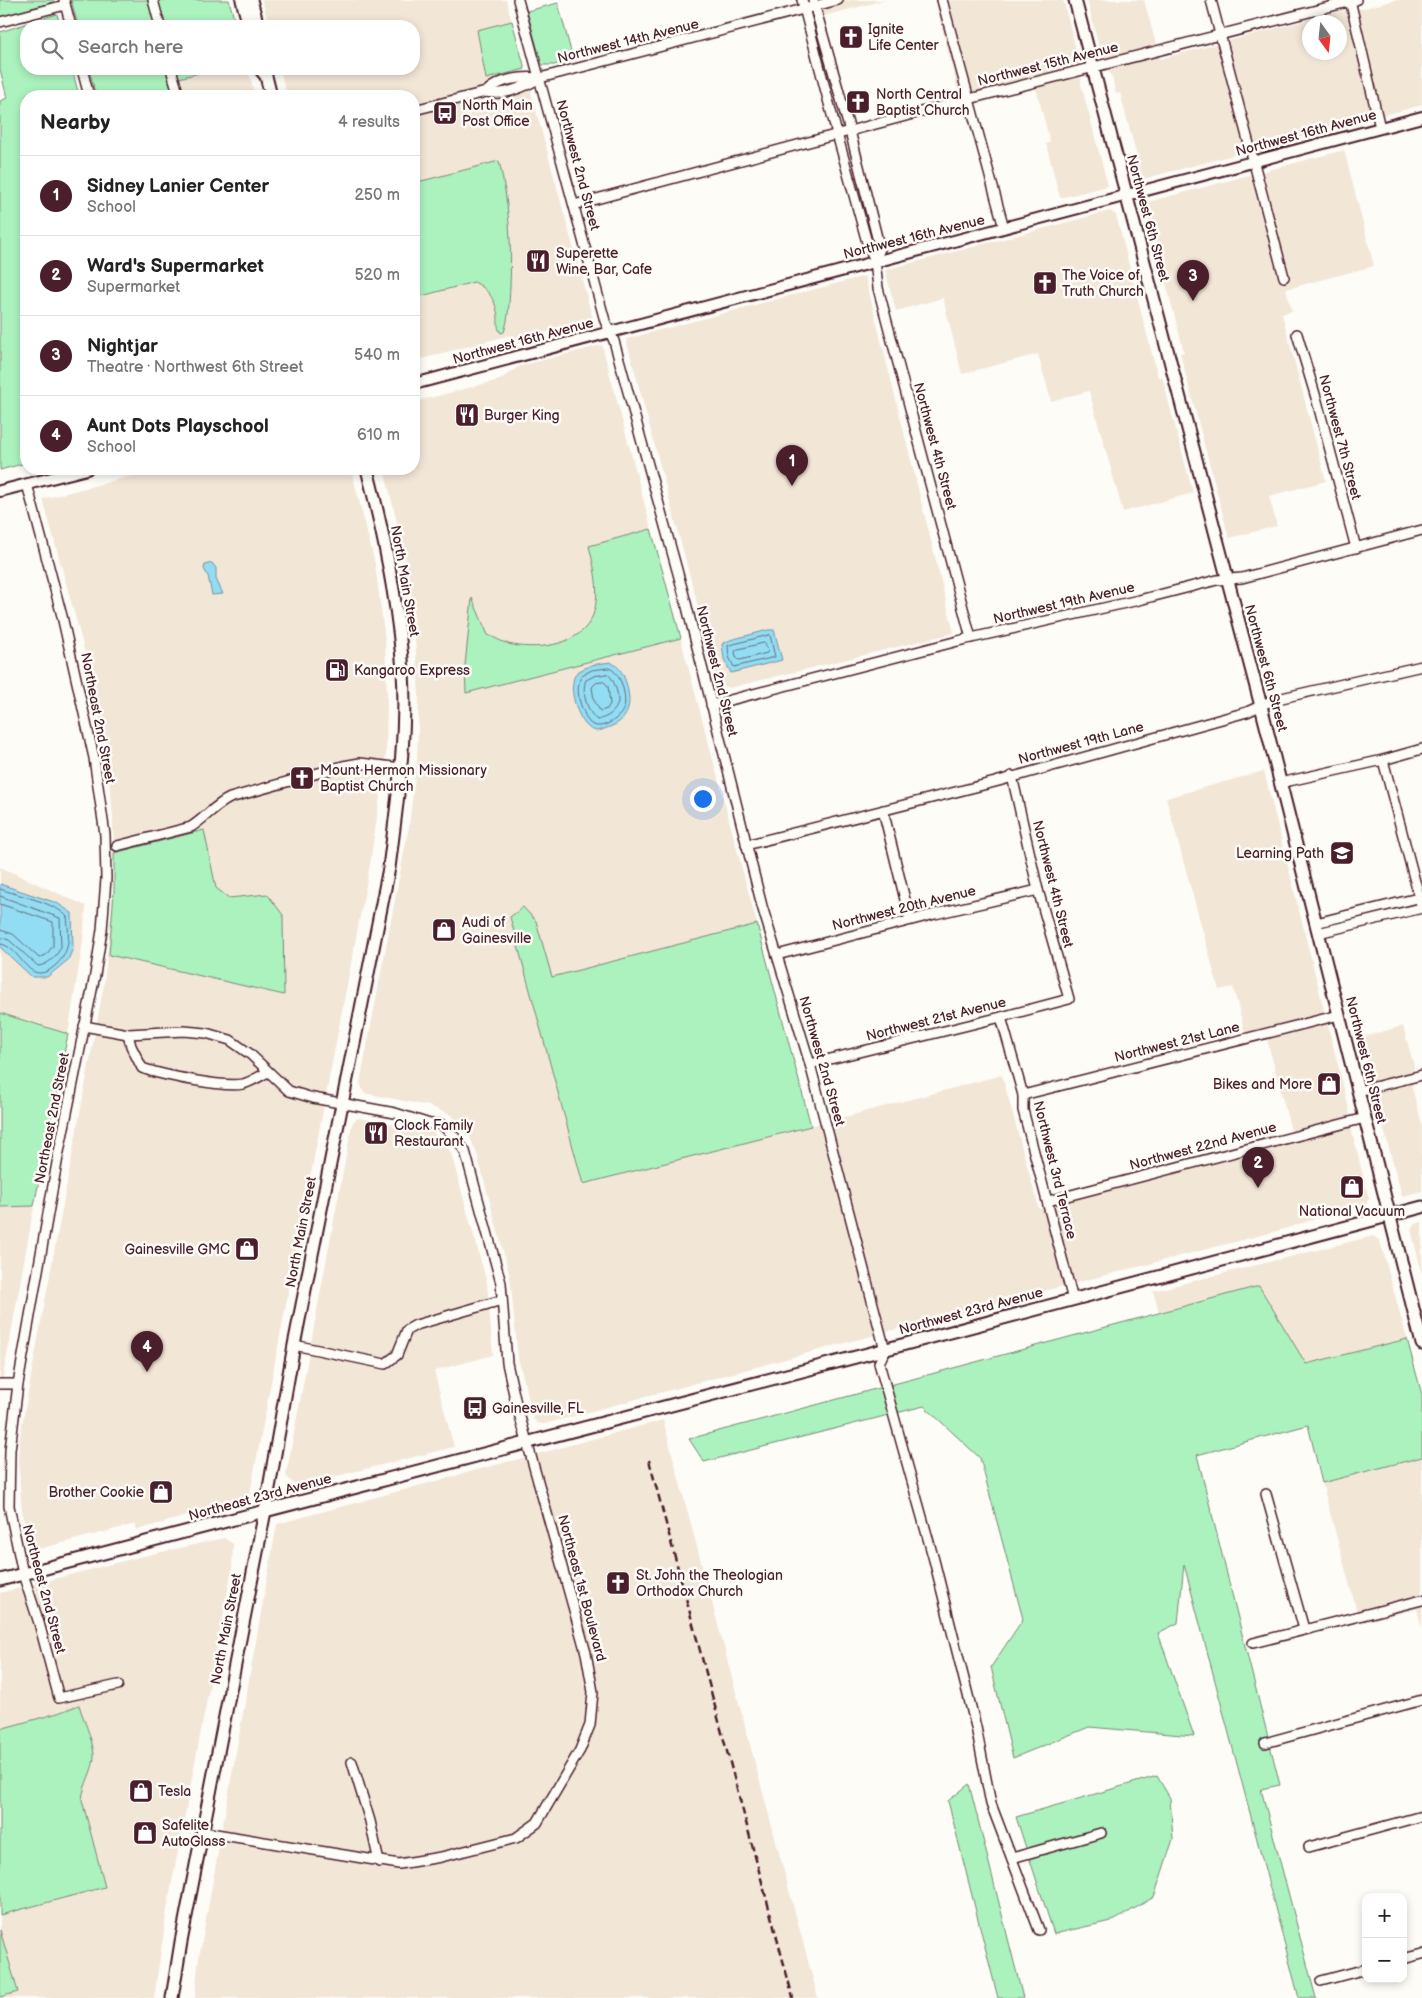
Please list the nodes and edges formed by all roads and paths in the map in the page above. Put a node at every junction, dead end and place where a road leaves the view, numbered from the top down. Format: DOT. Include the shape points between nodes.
graph roads {
  1 [pos="153,0"];
  2 [pos="242,0"];
  3 [pos="251,0"];
  4 [pos="518,0"];
  5 [pos="838,0"];
  6 [pos="942,0"];
  7 [pos="1076,0"];
  8 [pos="1211,0"];
  9 [pos="1352,0"];
  10 [pos="64,2"];
  11 [pos="814,3"];
  12 [pos="803,5"];
  13 [pos="69,20"];
  14 [pos="158,20"];
  15 [pos="247,20"];
  16 [pos="256,20"];
  17 [pos="0,22"];
  18 [pos="1220,34"];
  19 [pos="1093,67"];
  20 [pos="84,75"];
  21 [pos="173,75"];
  22 [pos="266,75"];
  23 [pos="540,78"];
  24 [pos="87,90"];
  25 [pos="177,90"];
  26 [pos="270,90"];
  27 [pos="969,99"];
  28 [pos="420,108"];
  29 [pos="1422,117"];
  30 [pos="1380,128"];
  31 [pos="850,131"];
  32 [pos="837,134"];
  33 [pos="1253,162"];
  34 [pos="1126,195"];
  35 [pos="574,204"];
  36 [pos="1004,228"];
  37 [pos="875,260"];
  38 [pos="1284,277"];
  39 [pos="610,332"];
  40 [pos="1297,334"];
  41 [pos="420,382"];
  42 [pos="63,475"];
  43 [pos="368,475"];
  44 [pos="27,484"];
  45 [pos="0,491"];
  46 [pos="1422,530"];
  47 [pos="1356,548"];
  48 [pos="1227,578"];
  49 [pos="971,638"];
  50 [pos="1422,666"];
  51 [pos="711,705"];
  52 [pos="1261,706"];
  53 [pos="1422,749"];
  54 [pos="1383,760"];
  55 [pos="401,768"];
  56 [pos="1012,776"];
  57 [pos="1280,783"];
  58 [pos="883,810"];
  59 [pos="746,845"];
  60 [pos="117,846"];
  61 [pos="1038,890"];
  62 [pos="1421,897"];
  63 [pos="1422,908"];
  64 [pos="910,920"];
  65 [pos="1317,928"];
  66 [pos="777,955"];
  67 [pos="1069,999"];
  68 [pos="1339,1015"];
  69 [pos="1001,1017"];
  70 [pos="84,1026"];
  71 [pos="128,1034"];
  72 [pos="810,1064"];
  73 [pos="268,1072"];
  74 [pos="1422,1075"];
  75 [pos="1358,1091"];
  76 [pos="1022,1095"];
  77 [pos="342,1103"];
  78 [pos="1365,1118"];
  79 [pos="1048,1202"];
  80 [pos="1422,1207"];
  81 [pos="1390,1215"];
  82 [pos="502,1300"];
  83 [pos="1073,1300"];
  84 [pos="1421,1337"];
  85 [pos="294,1345"];
  86 [pos="885,1350"];
  87 [pos="0,1384"];
  88 [pos="18,1384"];
  89 [pos="527,1443"];
  90 [pos="1266,1494"];
  91 [pos="265,1511"];
  92 [pos="23,1574"];
  93 [pos="0,1580"];
  94 [pos="1422,1600"];
  95 [pos="1304,1629"];
  96 [pos="1252,1643"];
  97 [pos="118,1685"];
  98 [pos="1422,1700"];
  99 [pos="1264,1743"];
  100 [pos="352,1762"];
  101 [pos="1422,1816"];
  102 [pos="204,1832"];
  103 [pos="1100,1833"];
  104 [pos="1309,1847"];
  105 [pos="1012,1858"];
  106 [pos="379,1862"];
  107 [pos="1039,1930"];
  108 [pos="1422,1954"];
  109 [pos="1407,1958"];
  110 [pos="1362,1970"];
  111 [pos="1321,1981"];
  112 [pos="172,1998"];
  1 -- 14 [label="street"];
  2 -- 15 [label="main road"];
  3 -- 16 [label="main road"];
  4 -- 23 [label="street, Northwest 2nd Street"];
  5 -- 11 [label="street, Northwest 14th Avenue"];
  6 -- 27 [label="street"];
  7 -- 19 [label="main road, Northwest 6th Street"];
  8 -- 18 [label="street"];
  9 -- 18 [label="street, Northwest 15th Avenue"];
  9 -- 30 [label="street"];
  10 -- 13 [label="street"];
  10 -- 17 [label="street"];
  11 -- 12 [label="street, Northwest 14th Avenue"];
  11 -- 31 [label="street, Northwest 4th Street"];
  12 -- 23 [label="street, Northwest 14th Avenue"];
  12 -- 32 [label="street, Northwest 4th Street"];
  18 -- 19 [label="street, Northwest 15th Avenue"];
  18 -- 33 [label="street"];
  19 -- 27 [label="street, Northwest 15th Avenue"];
  19 -- 34 [label="main road, Northwest 6th Street"];
  20 -- 24 [label="street"];
  21 -- 25 [label="street"];
  22 -- 26 [label="main road"];
  23 -- 28 [label="street, Northwest 14th Avenue" via="528,85 494,94 486,92"];
  23 -- 35 [label="street, Northwest 2nd Street"];
  27 -- 31 [label="street, Northwest 15th Avenue"];
  27 -- 36 [label="street"];
  29 -- 30 [label="street, Northwest 16th Avenue"];
  30 -- 33 [label="street, Northwest 16th Avenue"];
  31 -- 32 [label="street, Northwest 15th Avenue"];
  31 -- 37 [label="street, Northwest 4th Street" via="880,249"];
  32 -- 35 [label="street, Northwest 15th Avenue"];
  32 -- 37 [label="street, Northwest 4th Street" via="868,246"];
  33 -- 34 [label="street, Northwest 16th Avenue"];
  33 -- 38 [label="street"];
  34 -- 36 [label="street, Northwest 16th Avenue"];
  34 -- 48 [label="main road, Northwest 6th Street"];
  35 -- 39 [label="street, Northwest 2nd Street"];
  36 -- 37 [label="street, Northwest 16th Avenue"];
  37 -- 39 [label="street, Northwest 16th Avenue"];
  37 -- 49 [label="street, Northwest 4th Street" via="878,288"];
  39 -- 41 [label="street, Northwest 16th Avenue"];
  39 -- 51 [label="street, Northwest 2nd Street"];
  40 -- 47 [label="street, Northwest 7th Street"];
  42 -- 44 [label="street"];
  43 -- 55 [label="main road, North Main Street" via="397,606 403,673"];
  44 -- 45 [label="street"];
  44 -- 70 [label="street, Northeast 2nd Street" via="60,607 94,758 105,835 102,930"];
  46 -- 47 [label="street, Northwest 19th Avenue"];
  47 -- 48 [label="street, Northwest 19th Avenue" via="1242,578"];
  48 -- 49 [label="street, Northwest 19th Avenue"];
  48 -- 52 [label="main road, Northwest 6th Street"];
  49 -- 51 [label="street, Northwest 19th Avenue"];
  50 -- 52 [label="street, Northwest 19th Lane" via="1273,700"];
  51 -- 59 [label="street, Northwest 2nd Street"];
  52 -- 56 [label="street, Northwest 19th Lane"];
  52 -- 57 [label="main road, Northwest 6th Street"];
  53 -- 54 [label="street"];
  54 -- 57 [label="street"];
  54 -- 62 [label="street"];
  55 -- 60 [label="street" via="360,764 343,766 230,798 219,803 191,827"];
  55 -- 77 [label="main road, North Main Street" via="388,868"];
  56 -- 58 [label="street, Northwest 19th Lane"];
  56 -- 61 [label="street, Northwest 4th Street"];
  57 -- 65 [label="main road, Northwest 6th Street"];
  58 -- 59 [label="street, Northwest 19th Lane"];
  58 -- 64 [label="street"];
  59 -- 66 [label="street, Northwest 2nd Street"];
  61 -- 64 [label="street, Northwest 20th Avenue"];
  61 -- 67 [label="street, Northwest 4th Street"];
  62 -- 63 [label="street"];
  62 -- 65 [label="street"];
  63 -- 65 [label="street"];
  64 -- 66 [label="street, Northwest 20th Avenue"];
  65 -- 68 [label="main road, Northwest 6th Street"];
  66 -- 72 [label="street, Northwest 2nd Street"];
  67 -- 69 [label="street, Northwest 21st Avenue"];
  68 -- 75 [label="main road, Northwest 6th Street"];
  68 -- 76 [label="street, Northwest 21st Lane"];
  69 -- 72 [label="street, Northwest 21st Avenue"];
  69 -- 76 [label="street, Northwest 3rd Terrace"];
  70 -- 71 [label="street, Northeast 1st Boulevard"];
  70 -- 88 [label="street, Northeast 2nd Street"];
  71 -- 73 [label="street, Northeast 1st Boulevard" via="206,1033 230,1040"];
  71 -- 73 [label="street" via="142,1068 159,1074 226,1085 243,1084"];
  72 -- 86 [label="street, Northwest 2nd Street"];
  73 -- 77 [label="street, Northeast 1st Boulevard" via="289,1091"];
  74 -- 75 [label="street"];
  75 -- 78 [label="main road, Northwest 6th Street"];
  76 -- 79 [label="street, Northwest 3rd Terrace" via="1023,1110"];
  77 -- 82 [label="street, Northeast 1st Boulevard" via="441,1124 460,1143 465,1151 501,1283"];
  77 -- 85 [label="main road, North Main Street"];
  78 -- 79 [label="street, Northwest 22nd Avenue"];
  78 -- 81 [label="main road, Northwest 6th Street"];
  79 -- 83 [label="street, Northwest 3rd Terrace"];
  80 -- 81 [label="main road, Northwest 23rd Avenue"];
  81 -- 83 [label="main road, Northwest 23rd Avenue"];
  81 -- 84 [label="main road, Northwest 6th Street"];
  82 -- 85 [label="street" via="416,1325 407,1330 397,1356 385,1364"];
  82 -- 89 [label="street, Northeast 1st Boulevard" via="507,1363"];
  83 -- 86 [label="main road, Northwest 23rd Avenue"];
  85 -- 91 [label="main road, North Main Street"];
  86 -- 89 [label="main road, Northwest 23rd Avenue"];
  86 -- 105 [label="street" via="879,1363 937,1569 976,1727 991,1804"];
  87 -- 88 [label="street"];
  88 -- 92 [label="street, Northeast 2nd Street" via="8,1487"];
  89 -- 91 [label="main road, Northeast 23rd Avenue"];
  89 -- 106 [label="street, Northeast 1st Boulevard" via="586,1653 593,1692 590,1725 580,1750 537,1823 516,1838 433,1859 398,1864"];
  90 -- 95 [label="street"];
  91 -- 92 [label="main road, Northeast 23rd Avenue"];
  91 -- 102 [label="main road, North Main Street"];
  92 -- 93 [label="main road, Northeast 23rd Avenue"];
  92 -- 97 [label="street, Northeast 2nd Street" via="59,1698"];
  94 -- 95 [label="street"];
  95 -- 96 [label="street"];
  98 -- 99 [label="street"];
  100 -- 106 [label="street"];
  101 -- 104 [label="street"];
  102 -- 106 [label="street, Northeast 1st Boulevard"];
  102 -- 112 [label="main road, North Main Street"];
  103 -- 105 [label="street"];
  105 -- 107 [label="street"];
  108 -- 109 [label="street"];
  110 -- 111 [label="street"];
}
